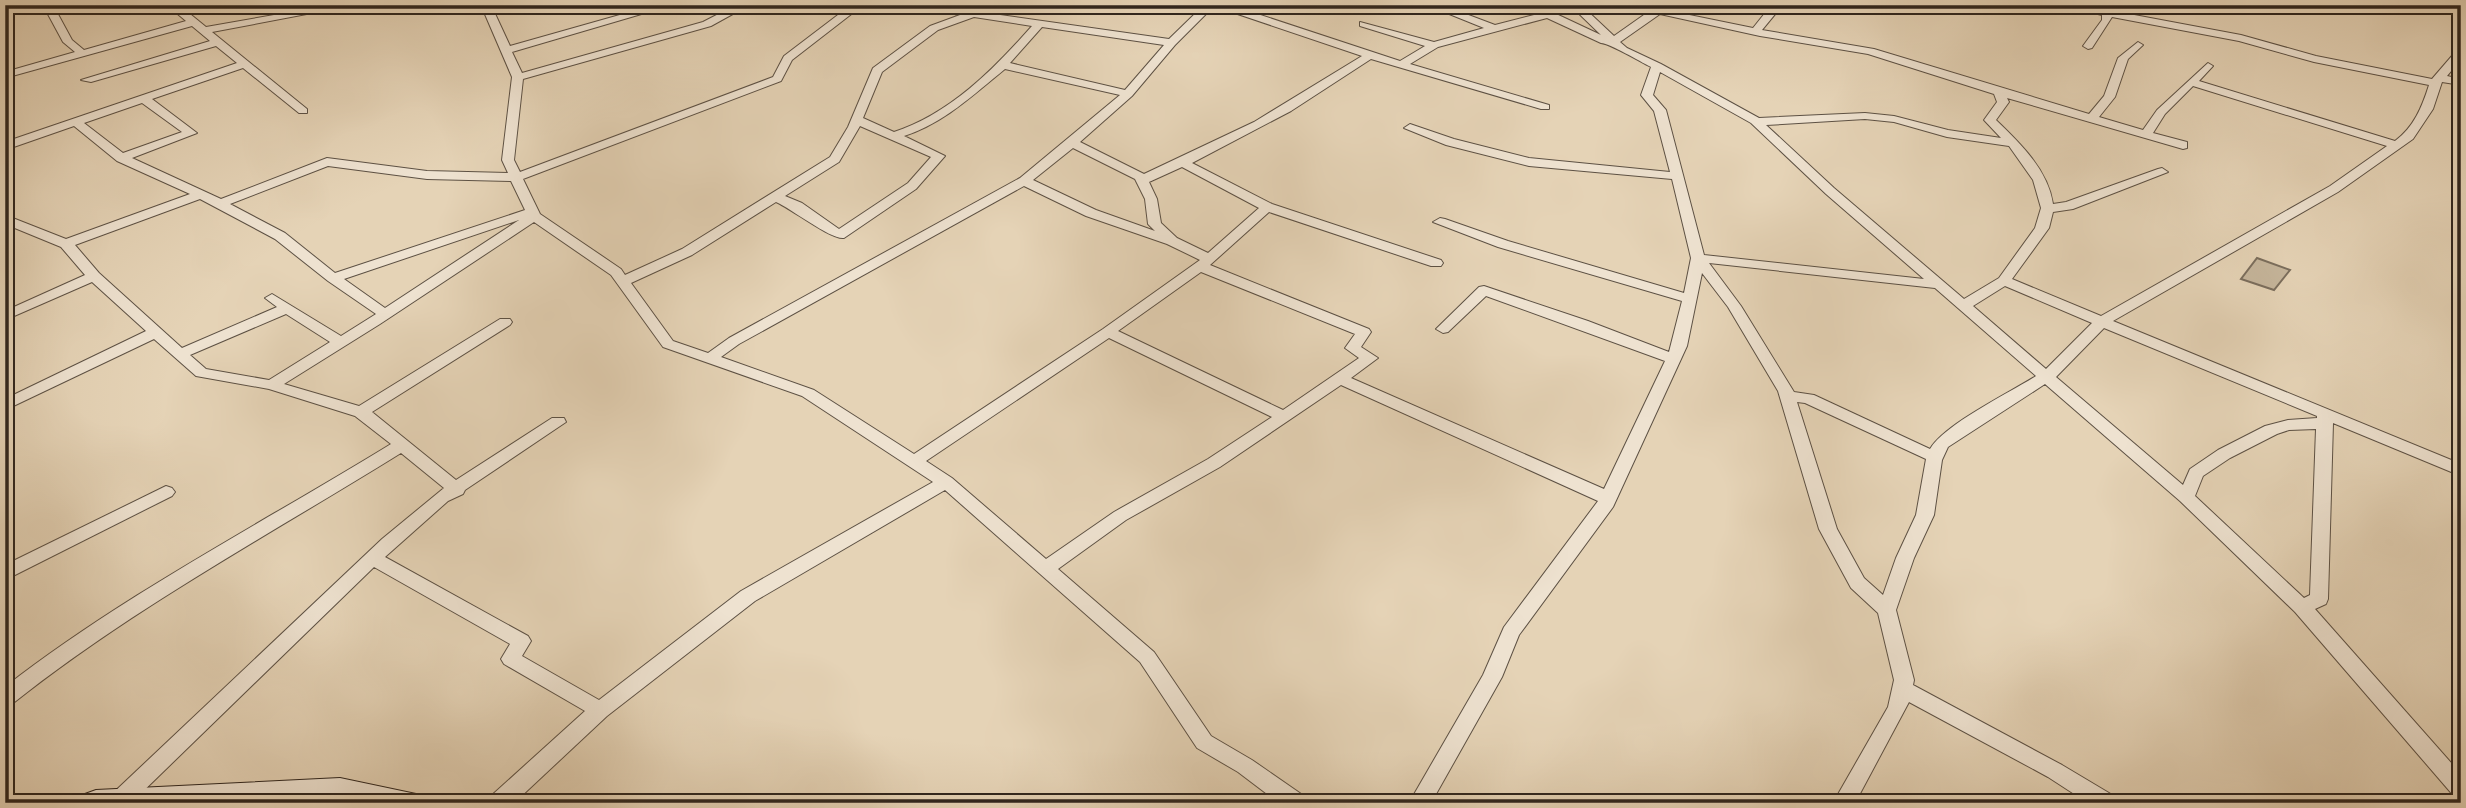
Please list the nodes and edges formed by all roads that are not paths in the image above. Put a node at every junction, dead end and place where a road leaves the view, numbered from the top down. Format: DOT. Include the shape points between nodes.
graph roads {
  1 [pos="48,5"];
  2 [pos="172,5"];
  3 [pos="262,5"];
  4 [pos="349,5"];
  5 [pos="486,5"];
  6 [pos="667,5"];
  7 [pos="744,5"];
  8 [pos="858,5"];
  9 [pos="911,5"];
  10 [pos="999,5"];
  11 [pos="1210,5"];
  12 [pos="1219,5"];
  13 [pos="1251,5"];
  14 [pos="1432,5"];
  15 [pos="1528,5"];
  16 [pos="1575,5"];
  17 [pos="1770,5"];
  18 [pos="1812,5"];
  19 [pos="2066,5"];
  20 [pos="1784,7"];
  21 [pos="1661,8"];
  22 [pos="2107,9"];
  23 [pos="1237,11"];
  24 [pos="970,14"];
  25 [pos="1548,15"];
  26 [pos="270,19"];
  27 [pos="192,23"];
  28 [pos="1364,24"];
  29 [pos="1038,25"];
  30 [pos="1493,28"];
  31 [pos="202,31"];
  32 [pos="1756,32"];
  33 [pos="144,35"];
  34 [pos="218,42"];
  35 [pos="1171,43"];
  36 [pos="1433,45"];
  37 [pos="1618,46"];
  38 [pos="2088,46"];
  39 [pos="2138,46"];
  40 [pos="505,51"];
  41 [pos="82,53"];
  42 [pos="2460,54"];
  43 [pos="170,56"];
  44 [pos="1368,56"];
  45 [pos="243,64"];
  46 [pos="1003,65"];
  47 [pos="1401,65"];
  48 [pos="1657,66"];
  49 [pos="2208,66"];
  50 [pos="5,75"];
  51 [pos="518,77"];
  52 [pos="87,80"];
  53 [pos="2437,81"];
  54 [pos="2461,82"];
  55 [pos="2194,83"];
  56 [pos="1999,92"];
  57 [pos="1128,94"];
  58 [pos="143,98"];
  59 [pos="1545,107"];
  60 [pos="303,111"];
  61 [pos="2092,118"];
  62 [pos="857,120"];
  63 [pos="75,121"];
  64 [pos="1756,122"];
  65 [pos="1410,128"];
  66 [pos="2146,134"];
  67 [pos="893,136"];
  68 [pos="2011,142"];
  69 [pos="1073,143"];
  70 [pos="2183,145"];
  71 [pos="2396,145"];
  72 [pos="5,146"];
  73 [pos="121,158"];
  74 [pos="1183,163"];
  75 [pos="2162,172"];
  76 [pos="1676,176"];
  77 [pos="517,177"];
  78 [pos="1142,180"];
  79 [pos="1024,181"];
  80 [pos="201,194"];
  81 [pos="776,197"];
  82 [pos="220,204"];
  83 [pos="1267,207"];
  84 [pos="2047,209"];
  85 [pos="533,214"];
  86 [pos="5,219"];
  87 [pos="1440,222"];
  88 [pos="1172,241"];
  89 [pos="66,244"];
  90 [pos="1698,258"];
  91 [pos="1205,262"];
  92 [pos="1436,263"];
  93 [pos="94,276"];
  94 [pos="333,278"];
  95 [pos="623,281"];
  96 [pos="2004,281"];
  97 [pos="1942,285"];
  98 [pos="272,298"];
  99 [pos="1689,299"];
  100 [pos="1963,306"];
  101 [pos="287,308"];
  102 [pos="385,314"];
  103 [pos="5,316"];
  104 [pos="505,322"];
  105 [pos="2101,322"];
  106 [pos="1443,329"];
  107 [pos="1108,332"];
  108 [pos="150,335"];
  109 [pos="340,341"];
  110 [pos="180,354"];
  111 [pos="709,359"];
  112 [pos="1673,359"];
  113 [pos="2048,376"];
  114 [pos="1341,379"];
  115 [pos="271,385"];
  116 [pos="1787,396"];
  117 [pos="5,404"];
  118 [pos="361,412"];
  119 [pos="1285,417"];
  120 [pos="2324,418"];
  121 [pos="558,422"];
  122 [pos="400,446"];
  123 [pos="1936,457"];
  124 [pos="916,460"];
  125 [pos="2461,470"];
  126 [pos="946,482"];
  127 [pos="457,489"];
  128 [pos="166,492"];
  129 [pos="2186,497"];
  130 [pos="1608,498"];
  131 [pos="372,558"];
  132 [pos="1046,568"];
  133 [pos="5,573"];
  134 [pos="2302,607"];
  135 [pos="1887,610"];
  136 [pos="1902,689"];
  137 [pos="5,698"];
  138 [pos="600,710"];
  139 [pos="2457,793"];
  140 [pos="133,802"];
  141 [pos="96,803"];
  142 [pos="405,803"];
  143 [pos="499,803"];
  144 [pos="1296,803"];
  145 [pos="1420,803"];
  146 [pos="1844,803"];
  147 [pos="2106,803"];
  1 -- 41 [label="street" via="68,42"];
  2 -- 27 [label="street"];
  3 -- 26 [label="street"];
  4 -- 26 [label="street"];
  5 -- 40 [label="street"];
  6 -- 40 [label="street"];
  7 -- 51 [label="street" via="707,24"];
  8 -- 77 [label="street" via="788,58 778,79"];
  9 -- 24 [label="street"];
  10 -- 24 [label="street"];
  11 -- 35 [label="street"];
  12 -- 23 [label="street"];
  13 -- 23 [label="street"];
  14 -- 30 [label="street"];
  15 -- 25 [label="street"];
  16 -- 37 [label="street"];
  17 -- 20 [label="street"];
  18 -- 20 [label="street"];
  19 -- 22 [label="street"];
  20 -- 32 [label="street" via="1773,10"];
  21 -- 32 [label="street"];
  21 -- 37 [label="street"];
  22 -- 38 [label="street" via="2107,20"];
  22 -- 53 [label="street" via="2314,59"];
  23 -- 44 [label="street"];
  24 -- 29 [label="street"];
  24 -- 62 [label="street" via="934,28 877,70"];
  25 -- 30 [label="street"];
  25 -- 37 [label="street"];
  26 -- 31 [label="street"];
  27 -- 31 [label="street"];
  27 -- 33 [label="street"];
  28 -- 36 [label="street"];
  29 -- 35 [label="street"];
  29 -- 46 [label="street"];
  30 -- 36 [label="street"];
  31 -- 34 [label="street"];
  32 -- 56 [label="street" via="1870,51"];
  33 -- 41 [label="street"];
  33 -- 43 [label="street"];
  34 -- 43 [label="street"];
  34 -- 45 [label="street"];
  35 -- 57 [label="street"];
  36 -- 47 [label="street"];
  37 -- 48 [label="street"];
  39 -- 61 [label="street" via="2123,58 2109,97"];
  40 -- 51 [label="street"];
  41 -- 50 [label="street"];
  42 -- 53 [label="street"];
  43 -- 52 [label="street"];
  44 -- 47 [label="street"];
  44 -- 74 [label="street" via="1325,87"];
  45 -- 58 [label="street"];
  45 -- 60 [label="street"];
  46 -- 57 [label="street"];
  46 -- 67 [label="street" via="935,120"];
  47 -- 59 [label="street"];
  48 -- 64 [label="street"];
  48 -- 76 [label="street" via="1647,95 1660,110"];
  49 -- 55 [label="street"];
  51 -- 77 [label="street" via="508,160"];
  53 -- 54 [label="street"];
  53 -- 71 [label="street" via="2427,109"];
  55 -- 66 [label="street" via="2161,112"];
  55 -- 71 [label="street"];
  56 -- 61 [label="street"];
  56 -- 68 [label="street" via="2003,102 1990,120"];
  57 -- 69 [label="street"];
  58 -- 63 [label="street"];
  58 -- 73 [label="street" via="191,133"];
  61 -- 66 [label="street"];
  62 -- 67 [label="street"];
  62 -- 81 [label="street" via="835,159"];
  63 -- 72 [label="street"];
  63 -- 73 [label="street"];
  64 -- 68 [label="street" via="1865,116"];
  64 -- 97 [label="street"];
  65 -- 76 [label="street" via="1529,162"];
  66 -- 70 [label="street"];
  67 -- 81 [label="street" via="939,156 912,186 839,235"];
  68 -- 84 [label="street" via="2044,187"];
  69 -- 78 [label="street"];
  69 -- 79 [label="street"];
  71 -- 105 [label="street" via="2334,189"];
  73 -- 80 [label="street"];
  74 -- 78 [label="street"];
  74 -- 83 [label="street"];
  75 -- 84 [label="street" via="2068,206"];
  76 -- 90 [label="street"];
  77 -- 82 [label="street" via="427,175 327,162"];
  77 -- 85 [label="street"];
  78 -- 88 [label="street" via="1155,224"];
  79 -- 88 [label="street" via="1091,213"];
  79 -- 111 [label="street"];
  80 -- 82 [label="street"];
  80 -- 89 [label="street"];
  81 -- 95 [label="street" via="687,252"];
  82 -- 94 [label="street" via="280,236"];
  83 -- 91 [label="street"];
  83 -- 92 [label="street"];
  84 -- 96 [label="street" via="2045,222"];
  85 -- 94 [label="street"];
  85 -- 95 [label="street"];
  85 -- 102 [label="street"];
  86 -- 89 [label="street"];
  87 -- 99 [label="street"];
  88 -- 91 [label="street"];
  89 -- 93 [label="street"];
  90 -- 97 [label="street"];
  90 -- 99 [label="street"];
  90 -- 116 [label="street" via="1734,306"];
  91 -- 107 [label="street"];
  91 -- 114 [label="street" via="1364,332 1352,348 1370,358"];
  93 -- 103 [label="street"];
  93 -- 108 [label="street"];
  94 -- 102 [label="street"];
  95 -- 111 [label="street" via="668,344"];
  96 -- 100 [label="street"];
  96 -- 105 [label="street"];
  97 -- 100 [label="street"];
  98 -- 101 [label="street"];
  99 -- 112 [label="street"];
  100 -- 113 [label="street"];
  101 -- 109 [label="street"];
  101 -- 110 [label="street"];
  102 -- 109 [label="street"];
  104 -- 118 [label="street"];
  105 -- 113 [label="street"];
  105 -- 120 [label="street"];
  106 -- 112 [label="street" via="1484,290"];
  107 -- 119 [label="street"];
  107 -- 124 [label="street"];
  108 -- 110 [label="street"];
  108 -- 117 [label="street"];
  109 -- 115 [label="street"];
  110 -- 115 [label="street" via="201,373"];
  111 -- 124 [label="street" via="808,393"];
  112 -- 130 [label="street"];
  113 -- 123 [label="street" via="1941,444"];
  113 -- 129 [label="street"];
  114 -- 119 [label="street"];
  114 -- 130 [label="street"];
  115 -- 118 [label="street"];
  116 -- 123 [label="street" via="1808,398"];
  116 -- 135 [label="street" via="1828,529 1857,583"];
  118 -- 122 [label="street"];
  119 -- 132 [label="street" via="1120,516"];
  120 -- 125 [label="street"];
  120 -- 129 [label="street" via="2271,430 2224,454 2196,473"];
  120 -- 134 [label="street" via="2319,599"];
  121 -- 127 [label="street"];
  122 -- 127 [label="street"];
  122 -- 137 [label="street" via="98,626"];
  123 -- 135 [label="street" via="1925,515"];
  124 -- 126 [label="street"];
  126 -- 132 [label="street"];
  126 -- 138 [label="street" via="748,596"];
  127 -- 131 [label="street"];
  128 -- 133 [label="street"];
  129 -- 134 [label="street"];
  130 -- 145 [label="street" via="1511,632 1492,677"];
  131 -- 138 [label="street" via="521,641 511,659"];
  131 -- 140 [label="street"];
  132 -- 144 [label="street" via="1147,657 1204,741"];
  134 -- 139 [label="street"];
  135 -- 136 [label="street" via="1904,680"];
  136 -- 146 [label="street" via="1898,708"];
  136 -- 147 [label="street"];
  138 -- 143 [label="street"];
  140 -- 141 [label="street"];
  140 -- 142 [label="street" via="340,791"];
}
